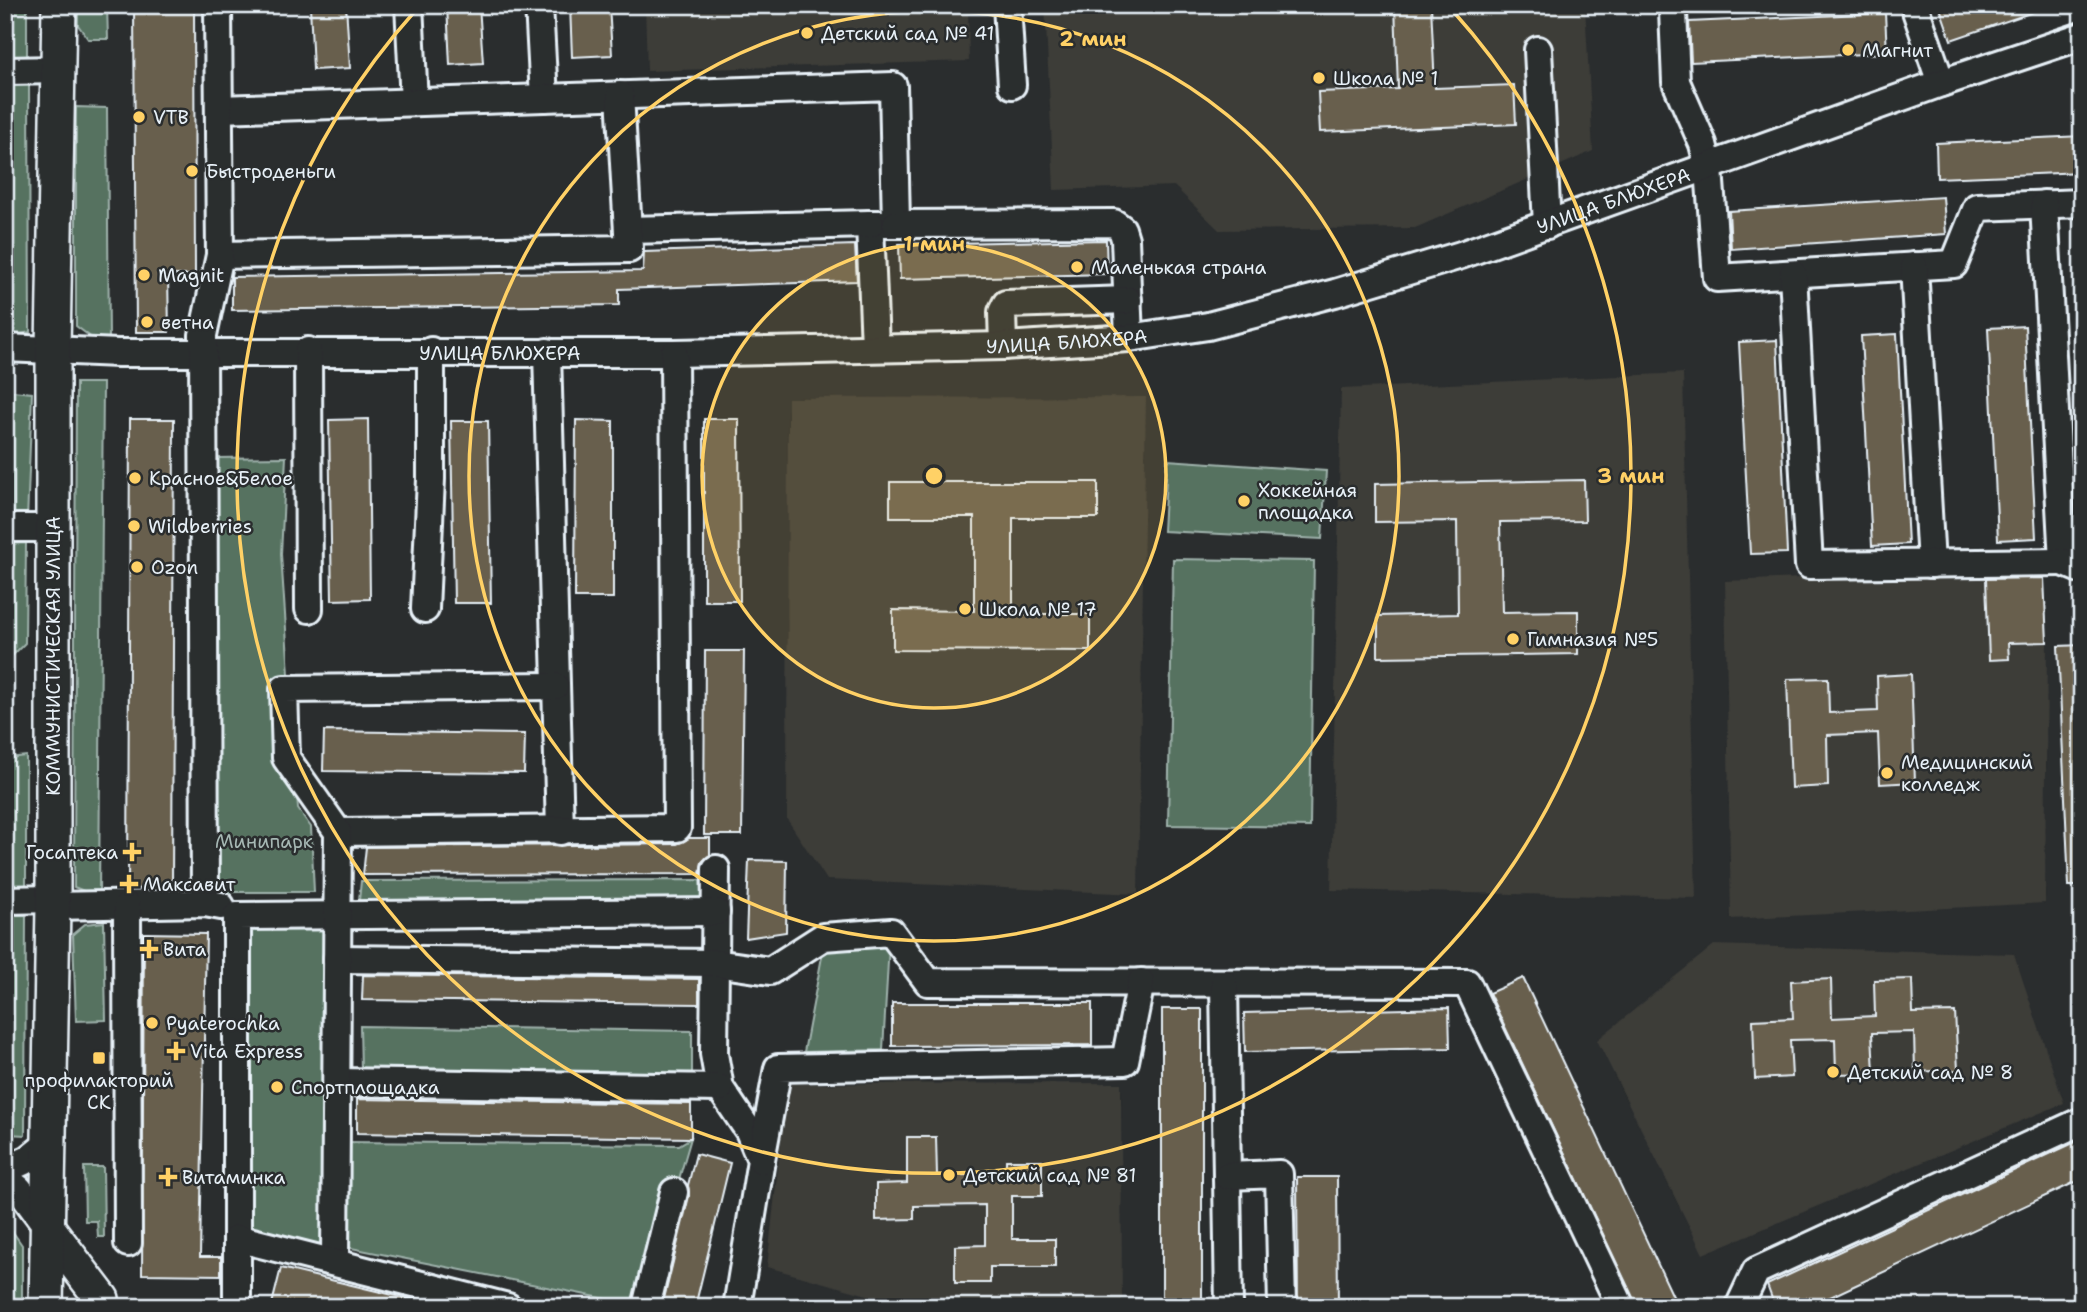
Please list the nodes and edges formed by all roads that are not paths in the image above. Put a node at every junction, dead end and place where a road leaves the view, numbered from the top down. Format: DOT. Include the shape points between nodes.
graph roads {
  1 [pos="59,5"];
  2 [pos="218,5"];
  3 [pos="409,5"];
  4 [pos="538,5"];
  5 [pos="1007,5"];
  6 [pos="1676,5"];
  7 [pos="1914,5"];
  8 [pos="2082,36"];
  9 [pos="1538,50"];
  10 [pos="59,70"];
  11 [pos="5,71"];
  12 [pos="1941,83"];
  13 [pos="1012,85"];
  14 [pos="620,95"];
  15 [pos="544,98"];
  16 [pos="414,102"];
  17 [pos="219,109"];
  18 [pos="1709,168"];
  19 [pos="2082,203"];
  20 [pos="2044,204"];
  21 [pos="870,224"];
  22 [pos="896,224"];
  23 [pos="1547,225"];
  24 [pos="628,230"];
  25 [pos="220,255"];
  26 [pos="1914,266"];
  27 [pos="1793,274"];
  28 [pos="1128,300"];
  29 [pos="1129,338"];
  30 [pos="1003,346"];
  31 [pos="875,347"];
  32 [pos="5,348"];
  33 [pos="52,349"];
  34 [pos="308,351"];
  35 [pos="431,351"];
  36 [pos="547,352"];
  37 [pos="204,353"];
  38 [pos="674,353"];
  39 [pos="5,528"];
  40 [pos="54,528"];
  41 [pos="1931,564"];
  42 [pos="2073,566"];
  43 [pos="309,609"];
  44 [pos="425,610"];
  45 [pos="555,686"];
  46 [pos="560,831"];
  47 [pos="338,832"];
  48 [pos="716,869"];
  49 [pos="5,900"];
  50 [pos="53,903"];
  51 [pos="205,903"];
  52 [pos="127,906"];
  53 [pos="716,912"];
  54 [pos="337,915"];
  55 [pos="237,916"];
  56 [pos="337,959"];
  57 [pos="715,963"];
  58 [pos="1141,982"];
  59 [pos="1224,982"];
  60 [pos="337,1082"];
  61 [pos="719,1087"];
  62 [pos="2082,1121"];
  63 [pos="49,1143"];
  64 [pos="761,1160"];
  65 [pos="5,1170"];
  66 [pos="1227,1176"];
  67 [pos="5,1178"];
  68 [pos="674,1192"];
  69 [pos="48,1228"];
  70 [pos="237,1238"];
  71 [pos="128,1243"];
  72 [pos="335,1262"];
  73 [pos="46,1303"];
  74 [pos="116,1303"];
  75 [pos="237,1307"];
  76 [pos="508,1307"];
  77 [pos="646,1307"];
  78 [pos="737,1307"];
  79 [pos="1229,1307"];
  80 [pos="1282,1307"];
  81 [pos="1620,1307"];
  82 [pos="1739,1307"];
  1 -- 10 [label="main road, КОММУНИСТИЧЕСКАЯ УЛИЦА"];
  2 -- 17 [label="street"];
  3 -- 16 [label="street"];
  4 -- 15 [label="street"];
  5 -- 13 [label="street"];
  6 -- 18 [label="street" via="1676,82"];
  7 -- 12 [label="street"];
  8 -- 12 [label="street, УЛИЦА БЛЮХЕРА"];
  9 -- 23 [label="street"];
  10 -- 11 [label="street"];
  10 -- 33 [label="main road, КОММУНИСТИЧЕСКАЯ УЛИЦА"];
  12 -- 18 [label="street, УЛИЦА БЛЮХЕРА"];
  14 -- 15 [label="street"];
  14 -- 22 [label="street" via="893,86"];
  14 -- 24 [label="street"];
  15 -- 16 [label="street"];
  16 -- 17 [label="street"];
  17 -- 25 [label="street"];
  18 -- 23 [label="street, УЛИЦА БЛЮХЕРА"];
  18 -- 27 [label="street" via="1717,278"];
  19 -- 20 [label="street"];
  20 -- 26 [label="street" via="1977,207 1954,264"];
  20 -- 42 [label="street"];
  21 -- 22 [label="street"];
  21 -- 24 [label="street"];
  21 -- 31 [label="street"];
  22 -- 28 [label="street" via="1114,223 1125,239"];
  23 -- 29 [label="street, УЛИЦА БЛЮХЕРА" via="1335,293 1208,326"];
  24 -- 25 [label="street" via="629,249"];
  25 -- 37 [label="street" via="207,307"];
  26 -- 27 [label="street"];
  26 -- 41 [label="street"];
  27 -- 41 [label="street" via="1809,565"];
  28 -- 29 [label="street"];
  28 -- 30 [label="street" via="1006,304"];
  29 -- 30 [label="street, УЛИЦА БЛЮХЕРА"];
  30 -- 31 [label="street, УЛИЦА БЛЮХЕРА"];
  31 -- 38 [label="street, УЛИЦА БЛЮХЕРА"];
  32 -- 33 [label="street, УЛИЦА БЛЮХЕРА"];
  33 -- 37 [label="street, УЛИЦА БЛЮХЕРА"];
  33 -- 40 [label="main road, КОММУНИСТИЧЕСКАЯ УЛИЦА"];
  34 -- 35 [label="street, УЛИЦА БЛЮХЕРА"];
  34 -- 37 [label="street, УЛИЦА БЛЮХЕРА"];
  34 -- 43 [label="street"];
  35 -- 36 [label="street, УЛИЦА БЛЮХЕРА"];
  35 -- 44 [label="street"];
  36 -- 38 [label="street, УЛИЦА БЛЮХЕРА"];
  36 -- 45 [label="street"];
  37 -- 51 [label="street"];
  38 -- 46 [label="street" via="677,828"];
  39 -- 40 [label="street"];
  40 -- 50 [label="main road, КОММУНИСТИЧЕСКАЯ УЛИЦА"];
  41 -- 42 [label="street"];
  45 -- 46 [label="street"];
  45 -- 47 [label="street" via="284,688 286,758"];
  46 -- 47 [label="street"];
  47 -- 54 [label="street"];
  48 -- 53 [label="street"];
  49 -- 50 [label="street"];
  50 -- 52 [label="street"];
  50 -- 63 [label="main road, КОММУНИСТИЧЕСКАЯ УЛИЦА"];
  51 -- 52 [label="street"];
  51 -- 55 [label="street"];
  52 -- 71 [label="street"];
  53 -- 54 [label="street"];
  53 -- 57 [label="street"];
  54 -- 55 [label="street"];
  54 -- 56 [label="street"];
  55 -- 70 [label="street"];
  56 -- 57 [label="street"];
  56 -- 60 [label="street"];
  57 -- 58 [label="street" via="770,971 823,937 891,932 928,982"];
  57 -- 61 [label="street" via="714,1054"];
  58 -- 59 [label="street"];
  58 -- 64 [label="street" via="1125,1061 778,1068"];
  59 -- 66 [label="street"];
  59 -- 81 [label="street" via="1466,983"];
  60 -- 61 [label="street"];
  60 -- 72 [label="street"];
  61 -- 64 [label="street" via="749,1131"];
  62 -- 82 [label="street" via="1756,1271"];
  63 -- 65 [label="street"];
  63 -- 69 [label="main road, КОММУНИСТИЧЕСКАЯ УЛИЦА"];
  64 -- 78 [label="street"];
  66 -- 79 [label="street"];
  66 -- 80 [label="street" via="1279,1174"];
  67 -- 69 [label="street"];
  68 -- 77 [label="street"];
  69 -- 73 [label="main road, КОММУНИСТИЧЕСКАЯ УЛИЦА"];
  69 -- 74 [label="main road"];
  70 -- 72 [label="street"];
  70 -- 75 [label="street"];
  72 -- 76 [label="street"];
  73 -- 74 [label="main road"];
}
